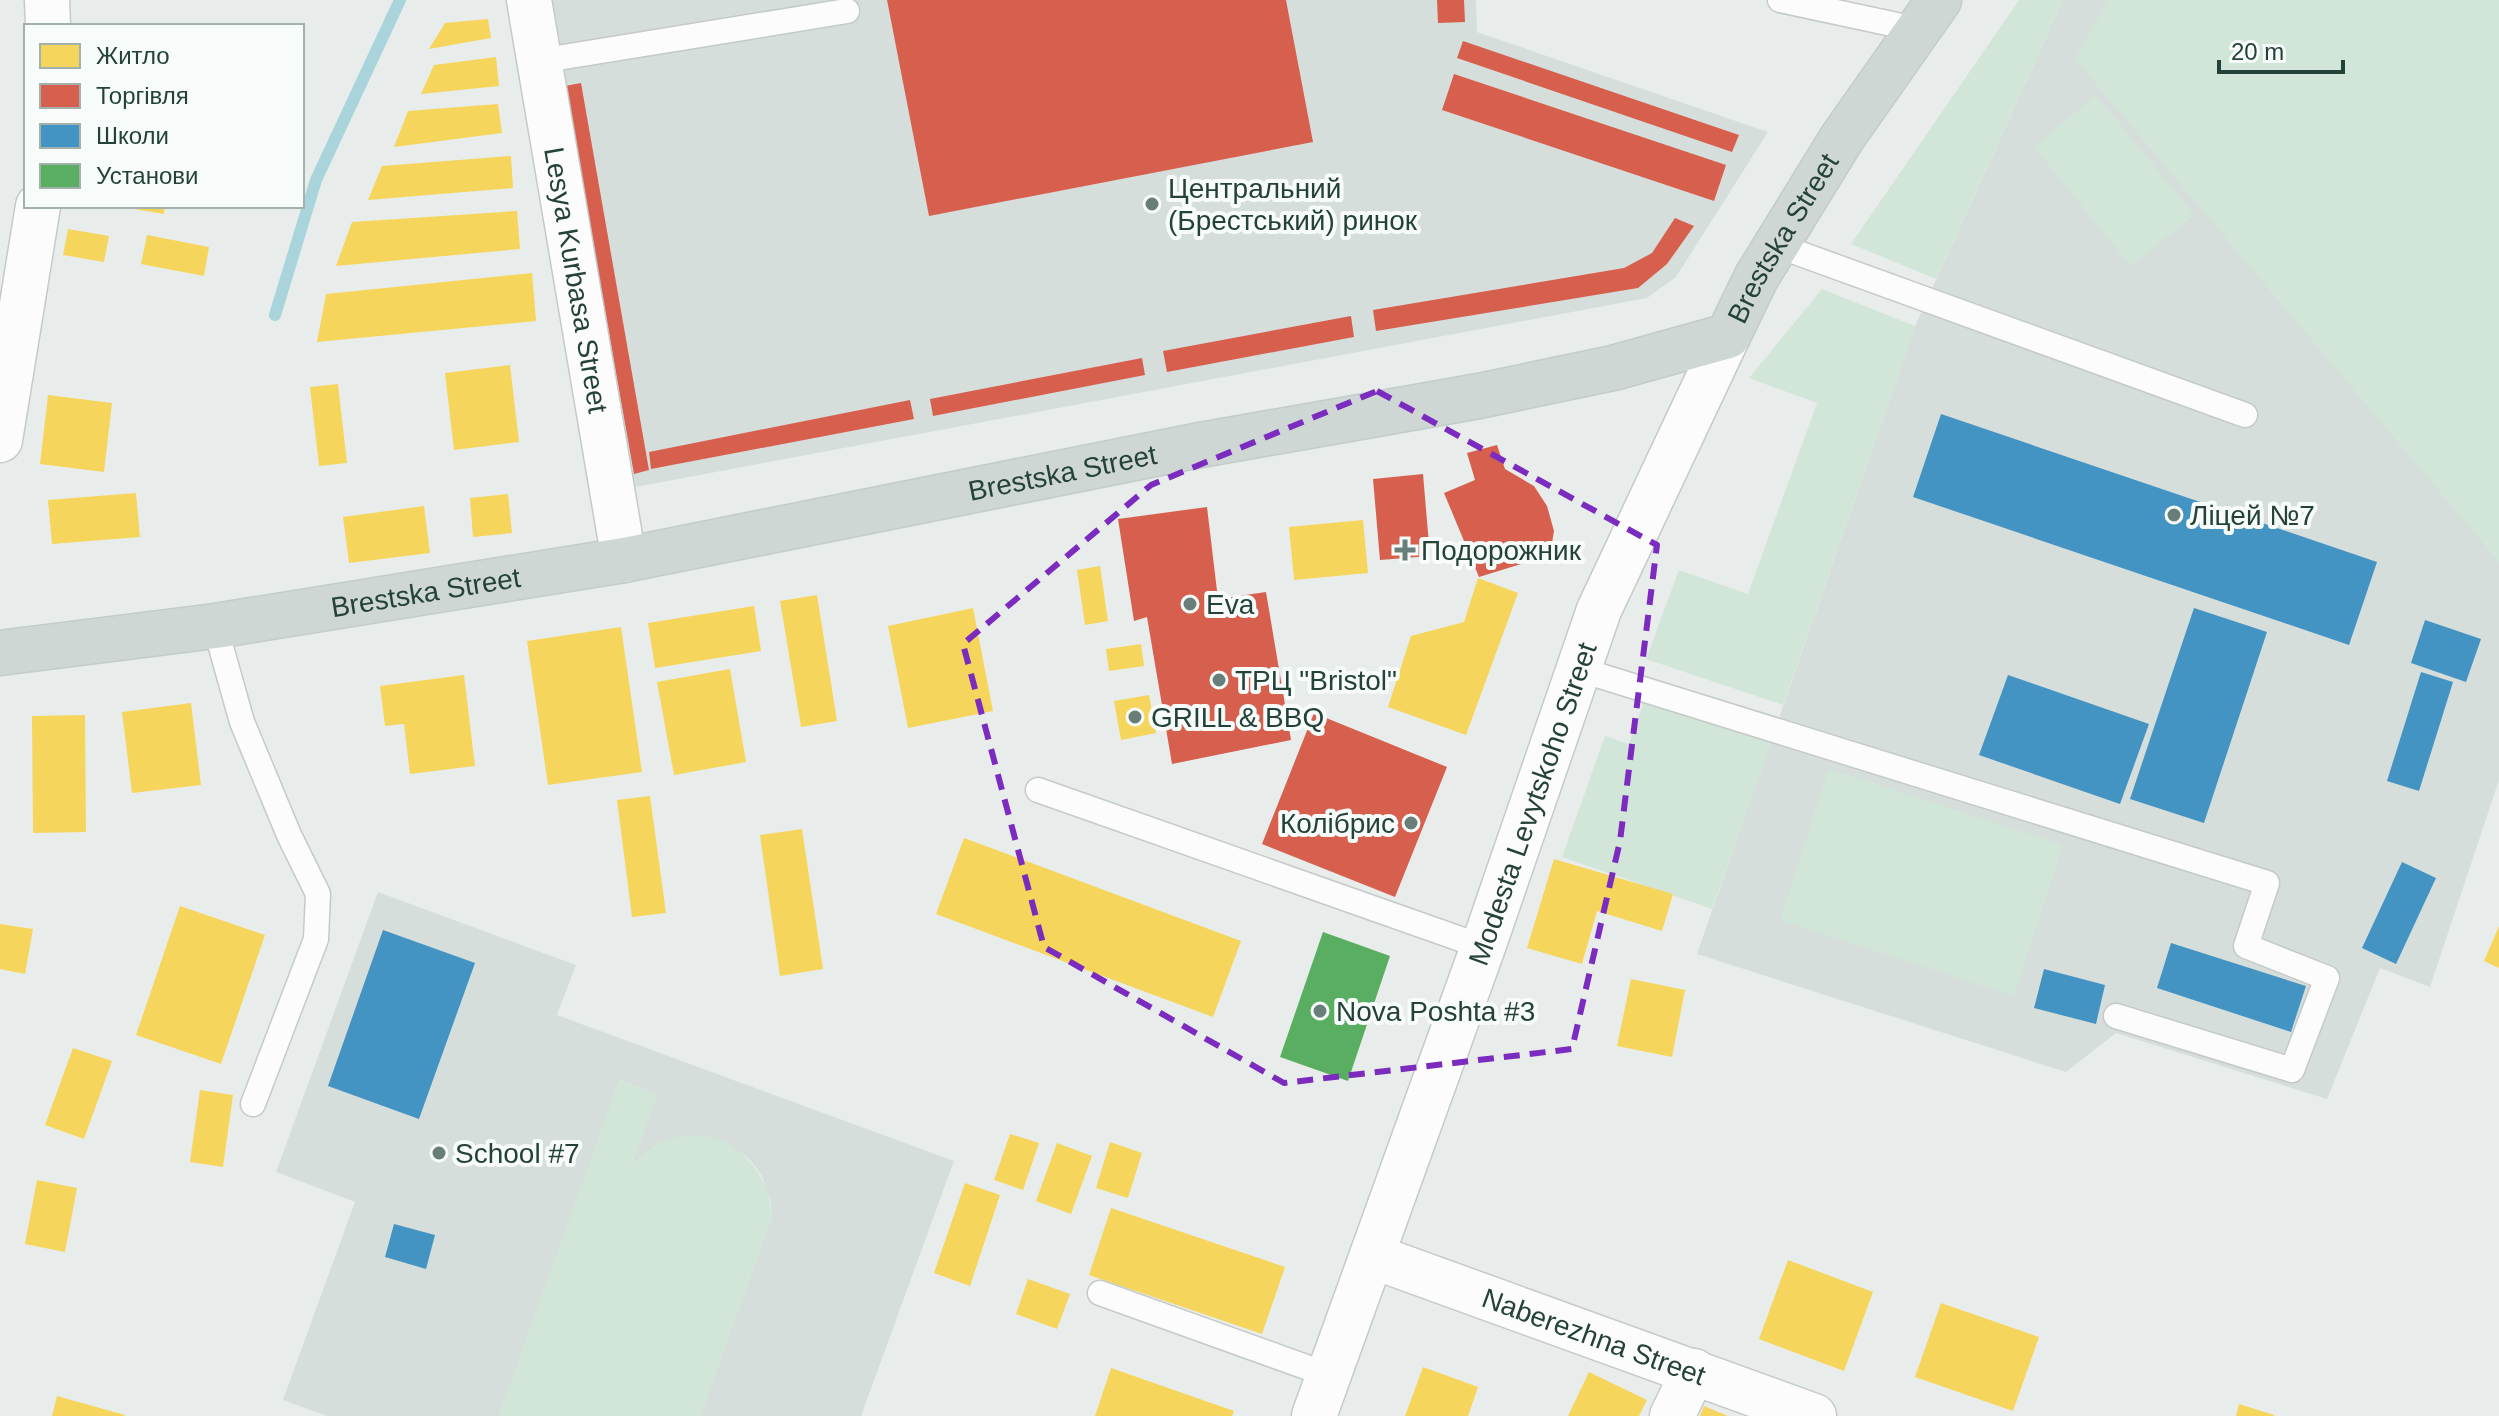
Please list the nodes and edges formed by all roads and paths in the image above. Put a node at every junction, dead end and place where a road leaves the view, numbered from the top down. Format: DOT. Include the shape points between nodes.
graph roads {
  1 [pos="47,0"];
  2 [pos="529,0"];
  3 [pos="1781,0"];
  4 [pos="847,11"];
  5 [pos="1930,15"];
  6 [pos="48,24"];
  7 [pos="539,61"];
  8 [pos="38,208"];
  9 [pos="1776,245"];
  10 [pos="1728,336"];
  11 [pos="2245,415"];
  12 [pos="0,440"];
  13 [pos="624,560"];
  14 [pos="215,626"];
  15 [pos="0,653"];
  16 [pos="1578,669"];
  17 [pos="1038,790"];
  18 [pos="1483,947"];
  19 [pos="2116,1016"];
  20 [pos="253,1104"];
  21 [pos="1372,1256"];
  22 [pos="1100,1293"];
  23 [pos="1694,1371"];
  24 [pos="1331,1376"];
  25 [pos="1314,1416"];
  26 [pos="1672,1416"];
  27 [pos="1814,1416"];
  1 -- 6 [label="street"];
  2 -- 7 [label="street, Lesya Kurbasa Street"];
  3 -- 5 [label="lane"];
  4 -- 7 [label="lane"];
  5 -- 9 [label="main road, Brestska Street" via="1842,138"];
  7 -- 13 [label="street, Lesya Kurbasa Street"];
  8 -- 12 [label="street"];
  9 -- 10 [label="main road, Brestska Street"];
  9 -- 11 [label="lane"];
  10 -- 13 [label="main road, Brestska Street" via="1613,368 1479,396 1195,446"];
  10 -- 16 [label="street, Modesta Levytskoho Street" via="1599,610"];
  13 -- 14 [label="main road, Brestska Street"];
  14 -- 15 [label="main road, Brestska Street"];
  14 -- 20 [label="lane" via="242,722 318,894 316,939"];
  16 -- 18 [label="street, Modesta Levytskoho Street"];
  16 -- 19 [label="lane" via="2267,883 2246,946 2327,978 2292,1070"];
  17 -- 18 [label="lane"];
  18 -- 21 [label="street, Modesta Levytskoho Street"];
  21 -- 23 [label="street, Naberezhna Street"];
  21 -- 24 [label="street, Modesta Levytskoho Street"];
  22 -- 24 [label="lane"];
  23 -- 26 [label="street"];
  23 -- 27 [label="street, Naberezhna Street"];
  24 -- 25 [label="street, Modesta Levytskoho Street"];
}
